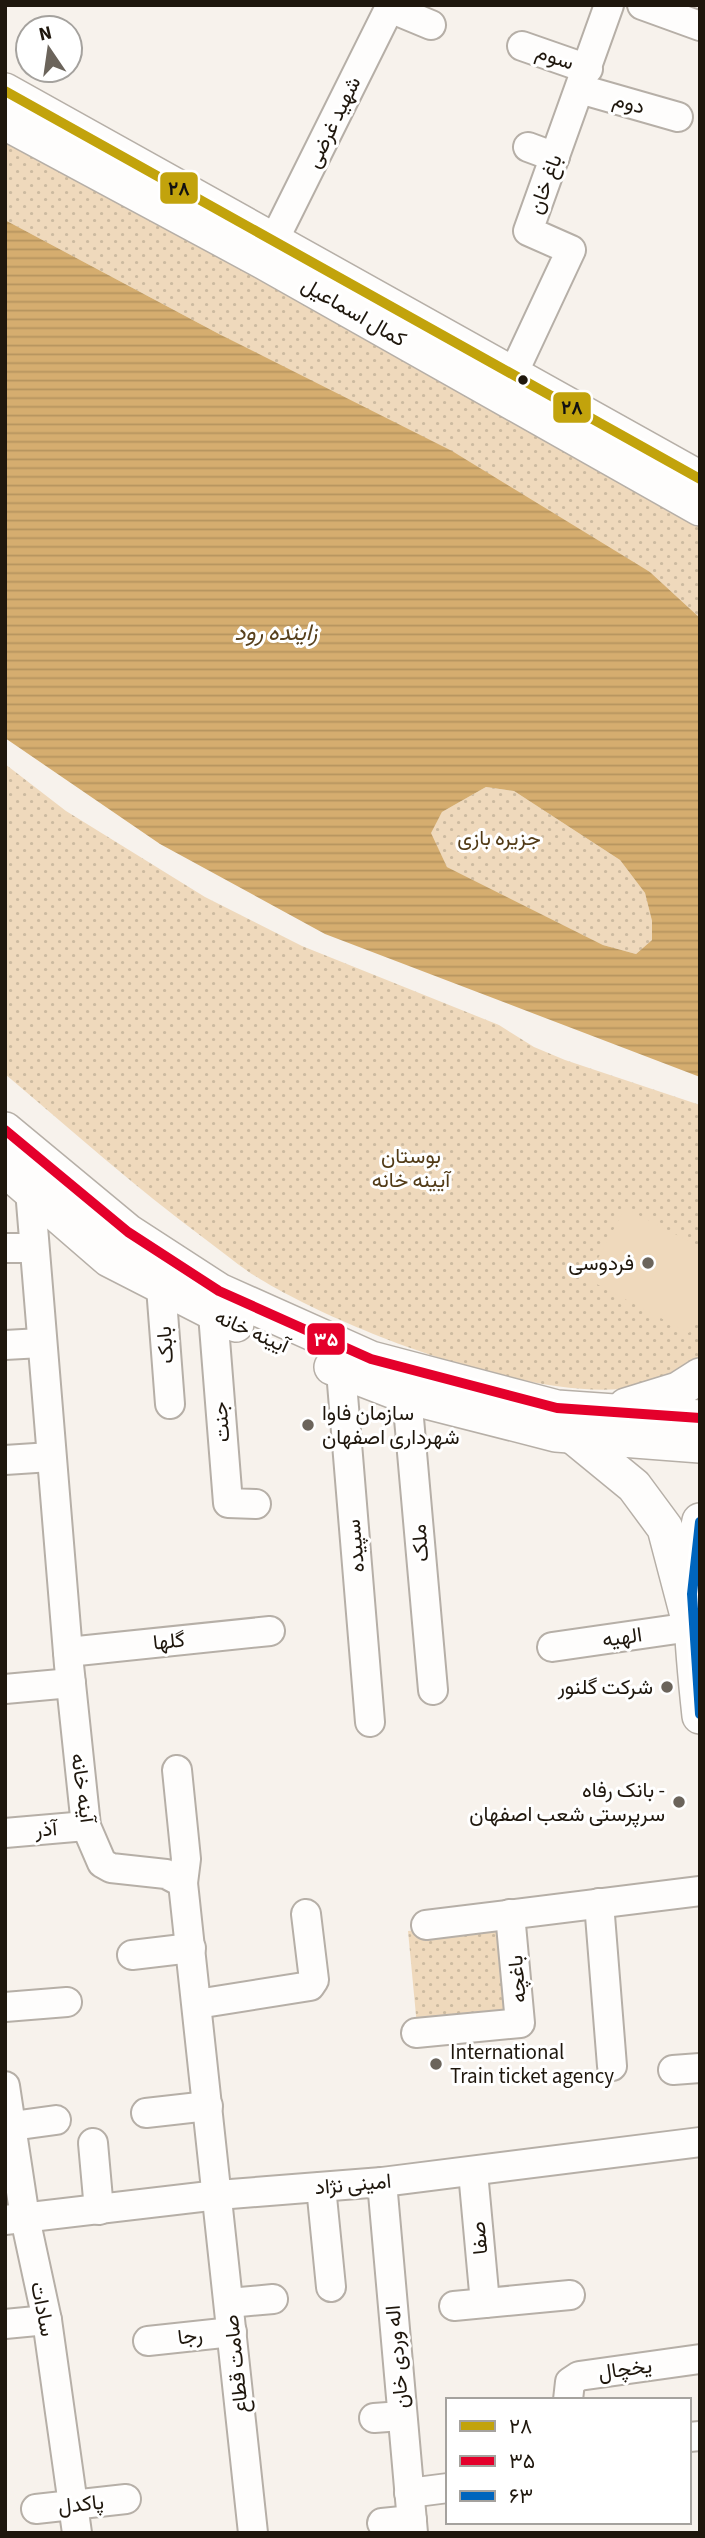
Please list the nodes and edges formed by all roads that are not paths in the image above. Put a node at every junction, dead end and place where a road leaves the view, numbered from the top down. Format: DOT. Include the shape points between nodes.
graph roads {
  1 [pos="609,5"];
  2 [pos="642,5"];
  3 [pos="390,6"];
  4 [pos="430,25"];
  5 [pos="700,26"];
  6 [pos="522,46"];
  7 [pos="584,79"];
  8 [pos="5,91"];
  9 [pos="678,117"];
  10 [pos="5,122"];
  11 [pos="528,147"];
  12 [pos="555,157"];
  13 [pos="269,250"];
  14 [pos="508,384"];
  15 [pos="700,479"];
  16 [pos="700,508"];
  17 [pos="5,1130"];
  18 [pos="18,1180"];
  19 [pos="5,1248"];
  20 [pos="34,1248"];
  21 [pos="161,1287"];
  22 [pos="213,1314"];
  23 [pos="41,1343"];
  24 [pos="5,1345"];
  25 [pos="341,1371"];
  26 [pos="700,1376"];
  27 [pos="407,1396"];
  28 [pos="170,1404"];
  29 [pos="605,1413"];
  30 [pos="700,1418"];
  31 [pos="573,1436"];
  32 [pos="700,1446"];
  33 [pos="51,1457"];
  34 [pos="5,1460"];
  35 [pos="256,1504"];
  36 [pos="700,1521"];
  37 [pos="691,1627"];
  38 [pos="270,1630"];
  39 [pos="552,1647"];
  40 [pos="68,1651"];
  41 [pos="71,1682"];
  42 [pos="5,1689"];
  43 [pos="433,1690"];
  44 [pos="700,1716"];
  45 [pos="370,1721"];
  46 [pos="177,1770"];
  47 [pos="86,1826"];
  48 [pos="5,1833"];
  49 [pos="183,1883"];
  50 [pos="700,1891"];
  51 [pos="599,1903"];
  52 [pos="306,1914"];
  53 [pos="510,1914"];
  54 [pos="426,1924"];
  55 [pos="191,1948"];
  56 [pos="132,1955"];
  57 [pos="68,2002"];
  58 [pos="197,2004"];
  59 [pos="5,2007"];
  60 [pos="416,2033"];
  61 [pos="612,2066"];
  62 [pos="5,2086"];
  63 [pos="208,2106"];
  64 [pos="146,2113"];
  65 [pos="56,2120"];
  66 [pos="8,2126"];
  67 [pos="700,2142"];
  68 [pos="93,2143"];
  69 [pos="473,2172"];
  70 [pos="382,2182"];
  71 [pos="321,2187"];
  72 [pos="218,2195"];
  73 [pos="99,2210"];
  74 [pos="15,2219"];
  75 [pos="331,2287"];
  76 [pos="570,2295"];
  77 [pos="273,2300"];
  78 [pos="229,2303"];
  79 [pos="485,2304"];
  80 [pos="454,2306"];
  81 [pos="47,2320"];
  82 [pos="5,2325"];
  83 [pos="232,2332"];
  84 [pos="148,2341"];
  85 [pos="700,2358"];
  86 [pos="568,2398"];
  87 [pos="402,2416"];
  88 [pos="374,2418"];
  89 [pos="446,2488"];
  90 [pos="409,2493"];
  91 [pos="126,2499"];
  92 [pos="36,2510"];
  93 [pos="75,2519"];
  94 [pos="382,2523"];
  95 [pos="412,2527"];
  96 [pos="253,2533"];
  1 -- 7 [label="street, باغ خان"];
  2 -- 5 [label="street"];
  3 -- 4 [label="street"];
  3 -- 13 [label="street, شهید غرضی"];
  6 -- 7 [label="street, سوم"];
  7 -- 9 [label="street, دوم"];
  7 -- 12 [label="street, باغ خان"];
  8 -- 13 [label="main road, کمال اسماعیل"];
  10 -- 13 [label="main road, کمال اسماعیل"];
  11 -- 12 [label="street"];
  12 -- 14 [label="street, باغ خان" via="528,231 571,250"];
  13 -- 14 [label="main road, کمال اسماعیل"];
  14 -- 15 [label="main road, کمال اسماعیل"];
  14 -- 16 [label="main road, کمال اسماعیل"];
  17 -- 29 [label="main road, آیینه خانه" via="128,1233 219,1291 371,1359 557,1408"];
  18 -- 20 [label="street, آینه خانه"];
  18 -- 21 [label="main road, آیینه خانه" via="109,1259"];
  19 -- 20 [label="street"];
  20 -- 23 [label="street, آینه خانه"];
  21 -- 22 [label="main road, آیینه خانه"];
  21 -- 28 [label="street, بابک"];
  22 -- 25 [label="main road, آیینه خانه"];
  22 -- 35 [label="street, جنت" via="228,1503"];
  23 -- 24 [label="street"];
  23 -- 33 [label="street, آینه خانه"];
  25 -- 27 [label="main road, آیینه خانه"];
  25 -- 45 [label="street, سپیده"];
  26 -- 29 [label="main road" via="678,1390"];
  27 -- 31 [label="main road, آیینه خانه"];
  27 -- 43 [label="street, ملک"];
  29 -- 30 [label="main road, آیینه خانه"];
  31 -- 32 [label="main road, آیینه خانه"];
  31 -- 37 [label="main road" via="634,1486 665,1528"];
  33 -- 34 [label="street"];
  33 -- 40 [label="street, آینه خانه"];
  36 -- 37 [label="main road"];
  37 -- 39 [label="street, الهیه"];
  37 -- 44 [label="main road"];
  38 -- 40 [label="street, گلها"];
  40 -- 41 [label="street, آینه خانه"];
  41 -- 42 [label="street"];
  41 -- 47 [label="street, آینه خانه"];
  46 -- 49 [label="street" via="186,1859"];
  47 -- 48 [label="street, آذر"];
  47 -- 49 [label="street, آینه خانه" via="102,1863 166,1874"];
  49 -- 55 [label="street"];
  50 -- 51 [label="street"];
  51 -- 53 [label="street"];
  51 -- 61 [label="street"];
  52 -- 58 [label="street" via="314,1980 310,1986"];
  53 -- 54 [label="street"];
  53 -- 60 [label="street, باغچه" via="520,2023"];
  55 -- 56 [label="street"];
  55 -- 58 [label="street"];
  57 -- 59 [label="street"];
  58 -- 63 [label="street"];
  62 -- 66 [label="street, سادات"];
  63 -- 64 [label="street"];
  63 -- 72 [label="street"];
  65 -- 66 [label="street"];
  66 -- 74 [label="street, سادات"];
  67 -- 69 [label="street, امینی نژاد"];
  68 -- 73 [label="street"];
  69 -- 70 [label="street, امینی نژاد"];
  69 -- 79 [label="street, صفا"];
  70 -- 71 [label="street, امینی نژاد"];
  70 -- 87 [label="street, اله وردی خان"];
  71 -- 72 [label="street, امینی نژاد"];
  71 -- 75 [label="street"];
  72 -- 73 [label="street, امینی نژاد"];
  72 -- 78 [label="street, صامت قطاع"];
  73 -- 74 [label="street, امینی نژاد"];
  74 -- 81 [label="street, سادات"];
  76 -- 79 [label="street"];
  77 -- 78 [label="street"];
  78 -- 83 [label="street, صامت قطاع"];
  79 -- 80 [label="street"];
  81 -- 82 [label="street"];
  81 -- 93 [label="street, سادات"];
  83 -- 84 [label="street, رجا"];
  83 -- 96 [label="street, صامت قطاع"];
  85 -- 86 [label="street, یخچال" via="579,2376 570,2382"];
  87 -- 88 [label="street"];
  87 -- 90 [label="street, اله وردی خان"];
  89 -- 90 [label="street"];
  90 -- 95 [label="street, اله وردی خان"];
  91 -- 93 [label="street, پاکدل"];
  92 -- 93 [label="street, پاکدل"];
  94 -- 95 [label="street"];
}
